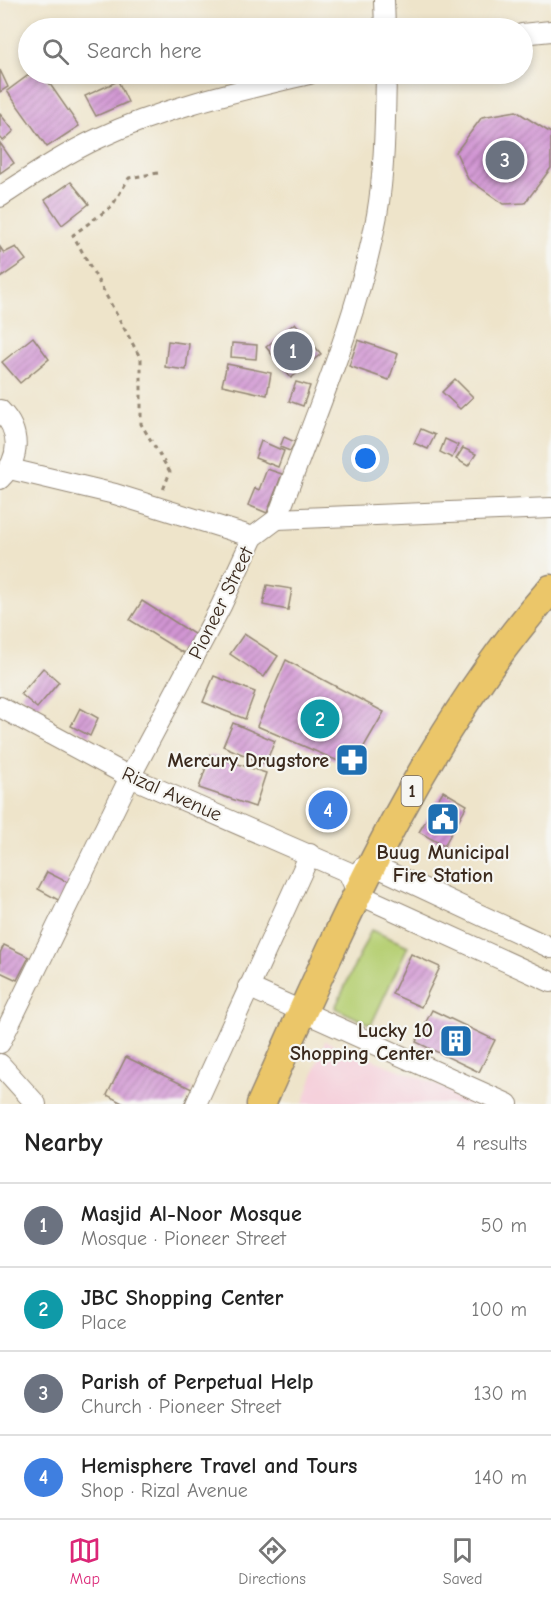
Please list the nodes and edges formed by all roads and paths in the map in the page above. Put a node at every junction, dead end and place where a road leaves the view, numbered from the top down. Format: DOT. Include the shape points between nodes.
graph roads {
  1 [pos="384,0"];
  2 [pos="385,18"];
  3 [pos="551,31"];
  4 [pos="533,33"];
  5 [pos="268,84"];
  6 [pos="386,84"];
  7 [pos="158,173"];
  8 [pos="0,197"];
  9 [pos="0,410"];
  10 [pos="5,474"];
  11 [pos="158,506"];
  12 [pos="551,508"];
  13 [pos="277,519"];
  14 [pos="253,537"];
  15 [pos="551,589"];
  16 [pos="0,707"];
  17 [pos="130,777"];
  18 [pos="310,854"];
  19 [pos="360,877"];
  20 [pos="551,948"];
  21 [pos="551,982"];
  22 [pos="248,987"];
  23 [pos="303,1012"];
  24 [pos="0,1043"];
  25 [pos="0,1064"];
  26 [pos="36,1104"];
  27 [pos="196,1104"];
  28 [pos="261,1104"];
  29 [pos="508,1104"];
  1 -- 2 [label="street"];
  3 -- 4 [label="street"];
  5 -- 8 [label="street" via="154,116 98,138"];
  6 -- 13 [label="street" via="383,164 367,258 355,303"];
  7 -- 11 [label="path" via="129,178 112,206 73,235 141,359 141,424 170,472"];
  9 -- 10 [label="street" via="13,426 16,440"];
  10 -- 11 [label="street"];
  11 -- 14 [label="street"];
  12 -- 13 [label="street"];
  13 -- 14 [label="street, Pioneer Street"];
  14 -- 17 [label="street, Pioneer Street"];
  15 -- 19 [label="highway, 1" via="485,674"];
  16 -- 17 [label="street, Rizal Avenue"];
  17 -- 18 [label="street, Rizal Avenue"];
  17 -- 24 [label="street, Pioneer Street"];
  18 -- 19 [label="street, Rizal Avenue"];
  18 -- 22 [label="street"];
  19 -- 20 [label="street, Rizal Avenue"];
  19 -- 21 [label="street, Rizal Avenue"];
  19 -- 23 [label="highway, 1"];
  22 -- 23 [label="street"];
  22 -- 27 [label="street"];
  23 -- 28 [label="highway, 1"];
  23 -- 29 [label="street"];
  25 -- 26 [label="street"];
}
